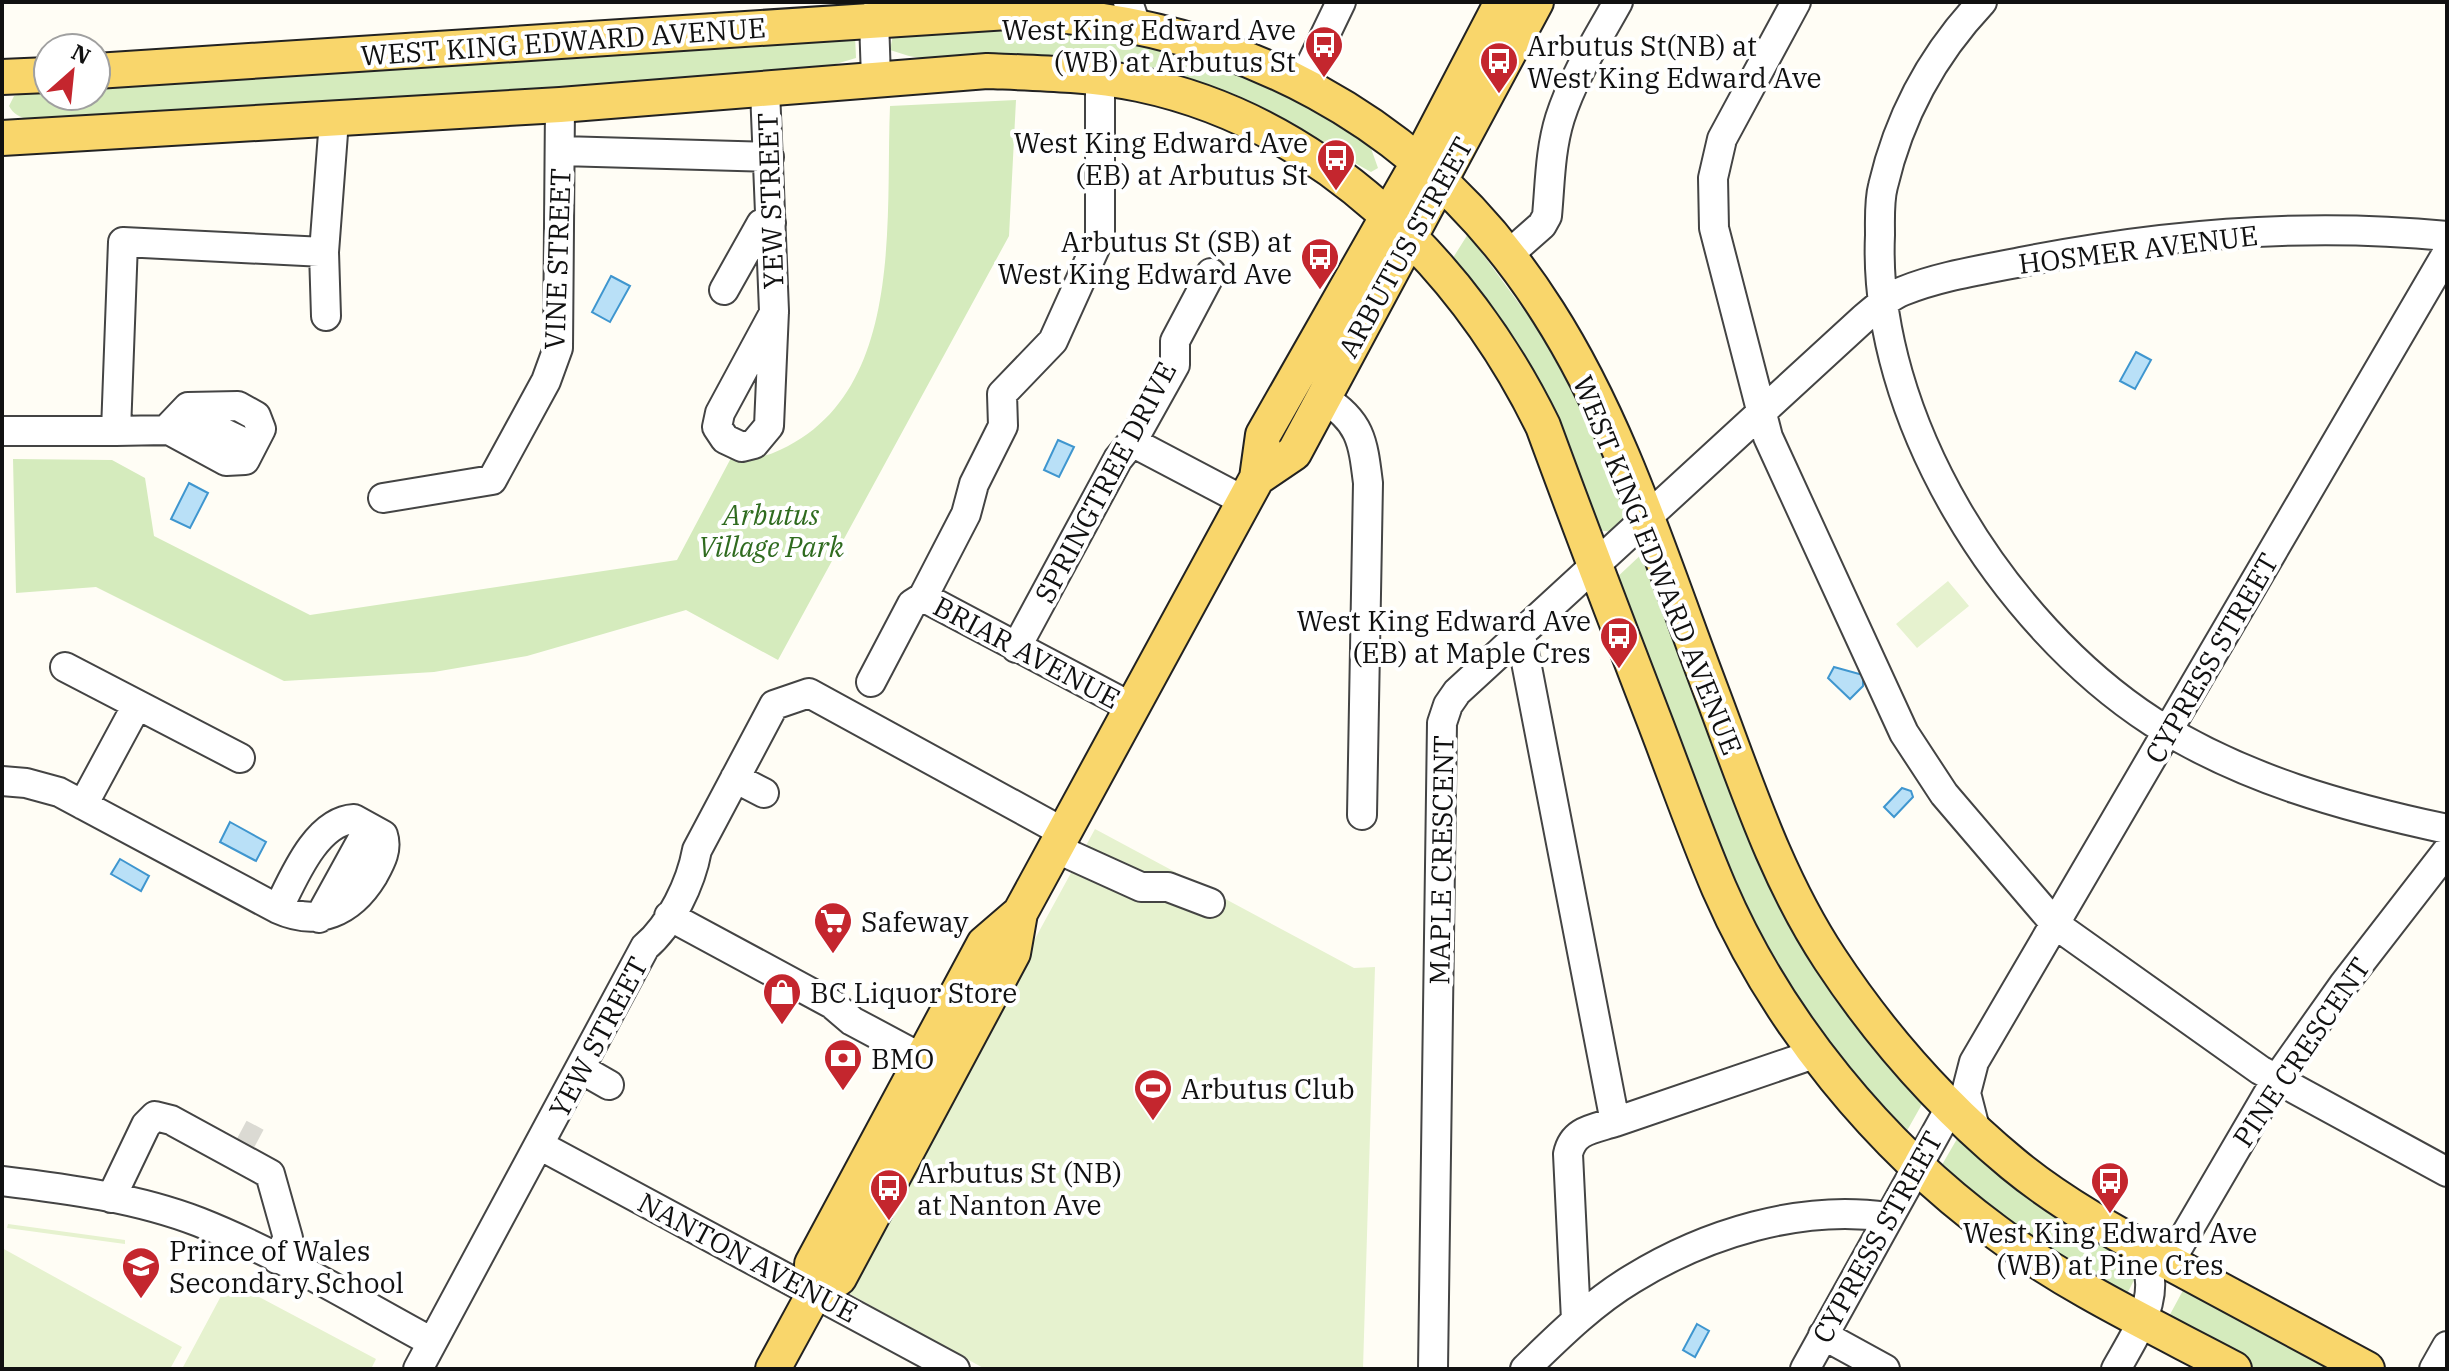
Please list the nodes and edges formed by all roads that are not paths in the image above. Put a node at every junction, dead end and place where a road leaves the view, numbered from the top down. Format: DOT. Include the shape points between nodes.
graph roads {
  1 [pos="1341,2"];
  2 [pos="1502,2"];
  3 [pos="1536,2"];
  4 [pos="1618,2"];
  5 [pos="1796,2"];
  6 [pos="1982,2"];
  7 [pos="877,11"];
  8 [pos="1132,14"];
  9 [pos="112,70"];
  10 [pos="32,76"];
  11 [pos="2,77"];
  12 [pos="876,78"];
  13 [pos="1100,80"];
  14 [pos="1302,83"];
  15 [pos="765,90"];
  16 [pos="560,105"];
  17 [pos="334,120"];
  18 [pos="2,138"];
  19 [pos="561,151"];
  20 [pos="769,157"];
  21 [pos="1429,173"];
  22 [pos="771,223"];
  23 [pos="1399,228"];
  24 [pos="2447,236"];
  25 [pos="324,252"];
  26 [pos="2447,253"];
  27 [pos="1508,255"];
  28 [pos="1211,273"];
  29 [pos="724,290"];
  30 [pos="1883,303"];
  31 [pos="774,313"];
  32 [pos="326,316"];
  33 [pos="1323,398"];
  34 [pos="1762,412"];
  35 [pos="2,431"];
  36 [pos="116,431"];
  37 [pos="241,441"];
  38 [pos="1132,442"];
  39 [pos="1251,490"];
  40 [pos="383,498"];
  41 [pos="1645,518"];
  42 [pos="1595,568"];
  43 [pos="923,597"];
  44 [pos="1521,636"];
  45 [pos="1016,648"];
  46 [pos="65,667"];
  47 [pos="871,682"];
  48 [pos="137,705"];
  49 [pos="1131,707"];
  50 [pos="2168,731"];
  51 [pos="240,758"];
  52 [pos="735,778"];
  53 [pos="2,781"];
  54 [pos="764,793"];
  55 [pos="83,805"];
  56 [pos="1362,815"];
  57 [pos="2447,829"];
  58 [pos="362,840"];
  59 [pos="1059,840"];
  60 [pos="2447,851"];
  61 [pos="1210,903"];
  62 [pos="278,909"];
  63 [pos="669,916"];
  64 [pos="319,918"];
  65 [pos="2056,925"];
  66 [pos="1817,1053"];
  67 [pos="1974,1062"];
  68 [pos="937,1066"];
  69 [pos="1913,1067"];
  70 [pos="581,1069"];
  71 [pos="2276,1080"];
  72 [pos="609,1085"];
  73 [pos="1951,1106"];
  74 [pos="1615,1122"];
  75 [pos="1976,1132"];
  76 [pos="238,1141"];
  77 [pos="541,1146"];
  78 [pos="1916,1164"];
  79 [pos="2447,1172"];
  80 [pos="270,1174"];
  81 [pos="2,1181"];
  82 [pos="111,1198"];
  83 [pos="1887,1217"];
  84 [pos="2139,1246"];
  85 [pos="277,1259"];
  86 [pos="2169,1263"];
  87 [pos="815,1292"];
  88 [pos="1576,1320"];
  89 [pos="2143,1321"];
  90 [pos="1823,1335"];
  91 [pos="432,1342"];
  92 [pos="2447,1346"];
  93 [pos="952,1368"];
  94 [pos="418,1369"];
  95 [pos="773,1369"];
  96 [pos="1433,1369"];
  97 [pos="1525,1369"];
  98 [pos="1805,1369"];
  99 [pos="1885,1369"];
  100 [pos="2116,1369"];
  101 [pos="2234,1369"];
  102 [pos="2367,1369"];
  103 [pos="2434,1369"];
  1 -- 14 [label="street"];
  2 -- 21 [label="main road, ARBUTUS STREET"];
  3 -- 21 [label="main road, ARBUTUS STREET"];
  4 -- 27 [label="street" via="1574,81 1560,119 1547,216"];
  5 -- 34 [label="street" via="1722,139 1713,178 1714,228"];
  6 -- 30 [label="street" via="1930,69 1902,121 1882,189 1878,274"];
  7 -- 8 [label="main road, WEST KING EDWARD AVENUE" via="1099,18"];
  7 -- 9 [label="main road, WEST KING EDWARD AVENUE"];
  7 -- 12 [label="street"];
  8 -- 14 [label="main road, WEST KING EDWARD AVENUE"];
  10 -- 11 [label="main road"];
  12 -- 13 [label="main road, WEST KING EDWARD AVENUE" via="987,71"];
  12 -- 15 [label="main road, WEST KING EDWARD AVENUE"];
  13 -- 23 [label="main road, WEST KING EDWARD AVENUE" via="1181,96 1253,125 1316,158"];
  13 -- 43 [label="street" via="1100,237 1053,341 1002,394 1003,426"];
  14 -- 21 [label="main road, WEST KING EDWARD AVENUE" via="1375,127"];
  15 -- 16 [label="main road, WEST KING EDWARD AVENUE"];
  15 -- 20 [label="street, YEW STREET"];
  16 -- 17 [label="main road, WEST KING EDWARD AVENUE"];
  16 -- 19 [label="street, VINE STREET"];
  17 -- 18 [label="main road, WEST KING EDWARD AVENUE"];
  17 -- 25 [label="street"];
  19 -- 20 [label="street"];
  19 -- 40 [label="street, VINE STREET" via="558,348 546,381 492,480"];
  20 -- 22 [label="street, YEW STREET"];
  21 -- 23 [label="main road, ARBUTUS STREET"];
  21 -- 27 [label="main road, WEST KING EDWARD AVENUE"];
  22 -- 29 [label="street" via="761,224"];
  22 -- 31 [label="street, YEW STREET"];
  23 -- 33 [label="main road, ARBUTUS STREET"];
  23 -- 39 [label="main road, ARBUTUS STREET" via="1263,435"];
  23 -- 42 [label="main road, WEST KING EDWARD AVENUE" via="1480,317 1521,381"];
  24 -- 30 [label="street, HOSMER AVENUE" via="2228,233 2081,250 1966,273 1901,291"];
  25 -- 32 [label="street"];
  25 -- 36 [label="street" via="123,242"];
  26 -- 50 [label="street, CYPRESS STREET"];
  27 -- 41 [label="main road, WEST KING EDWARD AVENUE" via="1550,314 1580,370"];
  28 -- 38 [label="street, SPRINGTREE DRIVE" via="1175,341 1175,365"];
  30 -- 34 [label="street, MAPLE CRESCENT"];
  30 -- 50 [label="street" via="1904,391 1930,459 1962,517 2025,607 2089,675"];
  33 -- 39 [label="main road, ARBUTUS STREET" via="1294,453"];
  33 -- 56 [label="street" via="1362,435 1368,483"];
  34 -- 41 [label="street, MAPLE CRESCENT"];
  34 -- 65 [label="street" via="1768,437 1904,733 1944,794"];
  35 -- 36 [label="street"];
  36 -- 37 [label="street" via="216,429"];
  38 -- 39 [label="street"];
  38 -- 45 [label="street, SPRINGTREE DRIVE"];
  39 -- 49 [label="main road, ARBUTUS STREET"];
  41 -- 42 [label="street, MAPLE CRESCENT"];
  41 -- 69 [label="main road, WEST KING EDWARD AVENUE" via="1778,865 1828,956"];
  42 -- 44 [label="street, MAPLE CRESCENT"];
  42 -- 66 [label="main road, WEST KING EDWARD AVENUE" via="1720,890"];
  43 -- 45 [label="street, BRIAR AVENUE"];
  43 -- 47 [label="street" via="912,604"];
  44 -- 74 [label="street"];
  44 -- 96 [label="street, MAPLE CRESCENT" via="1457,692 1442,723"];
  45 -- 49 [label="street, BRIAR AVENUE"];
  46 -- 48 [label="street"];
  48 -- 51 [label="street"];
  48 -- 55 [label="street"];
  49 -- 59 [label="main road, ARBUTUS STREET"];
  50 -- 57 [label="street" via="2237,767 2317,798"];
  50 -- 65 [label="street, CYPRESS STREET"];
  52 -- 54 [label="street"];
  52 -- 59 [label="street, YEW STREET" via="774,705 809,693"];
  52 -- 63 [label="street, YEW STREET"];
  53 -- 55 [label="street" via="44,786"];
  55 -- 62 [label="street"];
  58 -- 64 [label="street"];
  59 -- 61 [label="street" via="1141,887 1168,887"];
  59 -- 68 [label="main road, ARBUTUS STREET" via="1020,913 984,944"];
  60 -- 71 [label="street, PINE CRESCENT"];
  62 -- 64 [label="street"];
  62 -- 64 [label="street" via="314,845 337,823 354,819 383,835 380,862 353,903"];
  63 -- 68 [label="street"];
  63 -- 70 [label="street, YEW STREET" via="645,947"];
  65 -- 67 [label="street, CYPRESS STREET"];
  65 -- 71 [label="street"];
  66 -- 74 [label="street"];
  66 -- 78 [label="main road, WEST KING EDWARD AVENUE"];
  67 -- 69 [label="street" via="1949,1075"];
  67 -- 75 [label="street, CYPRESS STREET" via="1966,1093"];
  68 -- 87 [label="main road, ARBUTUS STREET" via="812,1264"];
  69 -- 73 [label="main road, WEST KING EDWARD AVENUE"];
  70 -- 72 [label="street"];
  70 -- 77 [label="street, YEW STREET"];
  71 -- 79 [label="street"];
  71 -- 86 [label="street, PINE CRESCENT"];
  73 -- 75 [label="main road, WEST KING EDWARD AVENUE"];
  73 -- 78 [label="street, CYPRESS STREET"];
  74 -- 88 [label="street" via="1581,1133 1571,1140 1568,1154"];
  75 -- 84 [label="main road, WEST KING EDWARD AVENUE" via="2016,1167"];
  76 -- 80 [label="street"];
  76 -- 80 [label="street"];
  76 -- 82 [label="street" via="155,1116"];
  77 -- 87 [label="street, NANTON AVENUE"];
  77 -- 91 [label="street, YEW STREET"];
  78 -- 83 [label="street, CYPRESS STREET"];
  78 -- 89 [label="main road, WEST KING EDWARD AVENUE" via="1994,1231"];
  80 -- 85 [label="street" via="288,1238"];
  81 -- 82 [label="street"];
  82 -- 85 [label="street" via="196,1221"];
  83 -- 88 [label="street" via="1808,1215 1692,1248 1631,1279"];
  83 -- 90 [label="street, CYPRESS STREET"];
  84 -- 86 [label="main road, WEST KING EDWARD AVENUE"];
  84 -- 89 [label="street" via="2152,1275"];
  85 -- 91 [label="street"];
  86 -- 102 [label="main road, WEST KING EDWARD AVENUE"];
  87 -- 93 [label="street, NANTON AVENUE"];
  87 -- 95 [label="main road, ARBUTUS STREET"];
  88 -- 97 [label="street"];
  89 -- 100 [label="street"];
  89 -- 101 [label="main road, WEST KING EDWARD AVENUE"];
  90 -- 98 [label="street, CYPRESS STREET"];
  90 -- 99 [label="street"];
  91 -- 94 [label="street, YEW STREET"];
  92 -- 103 [label="street"];
}
